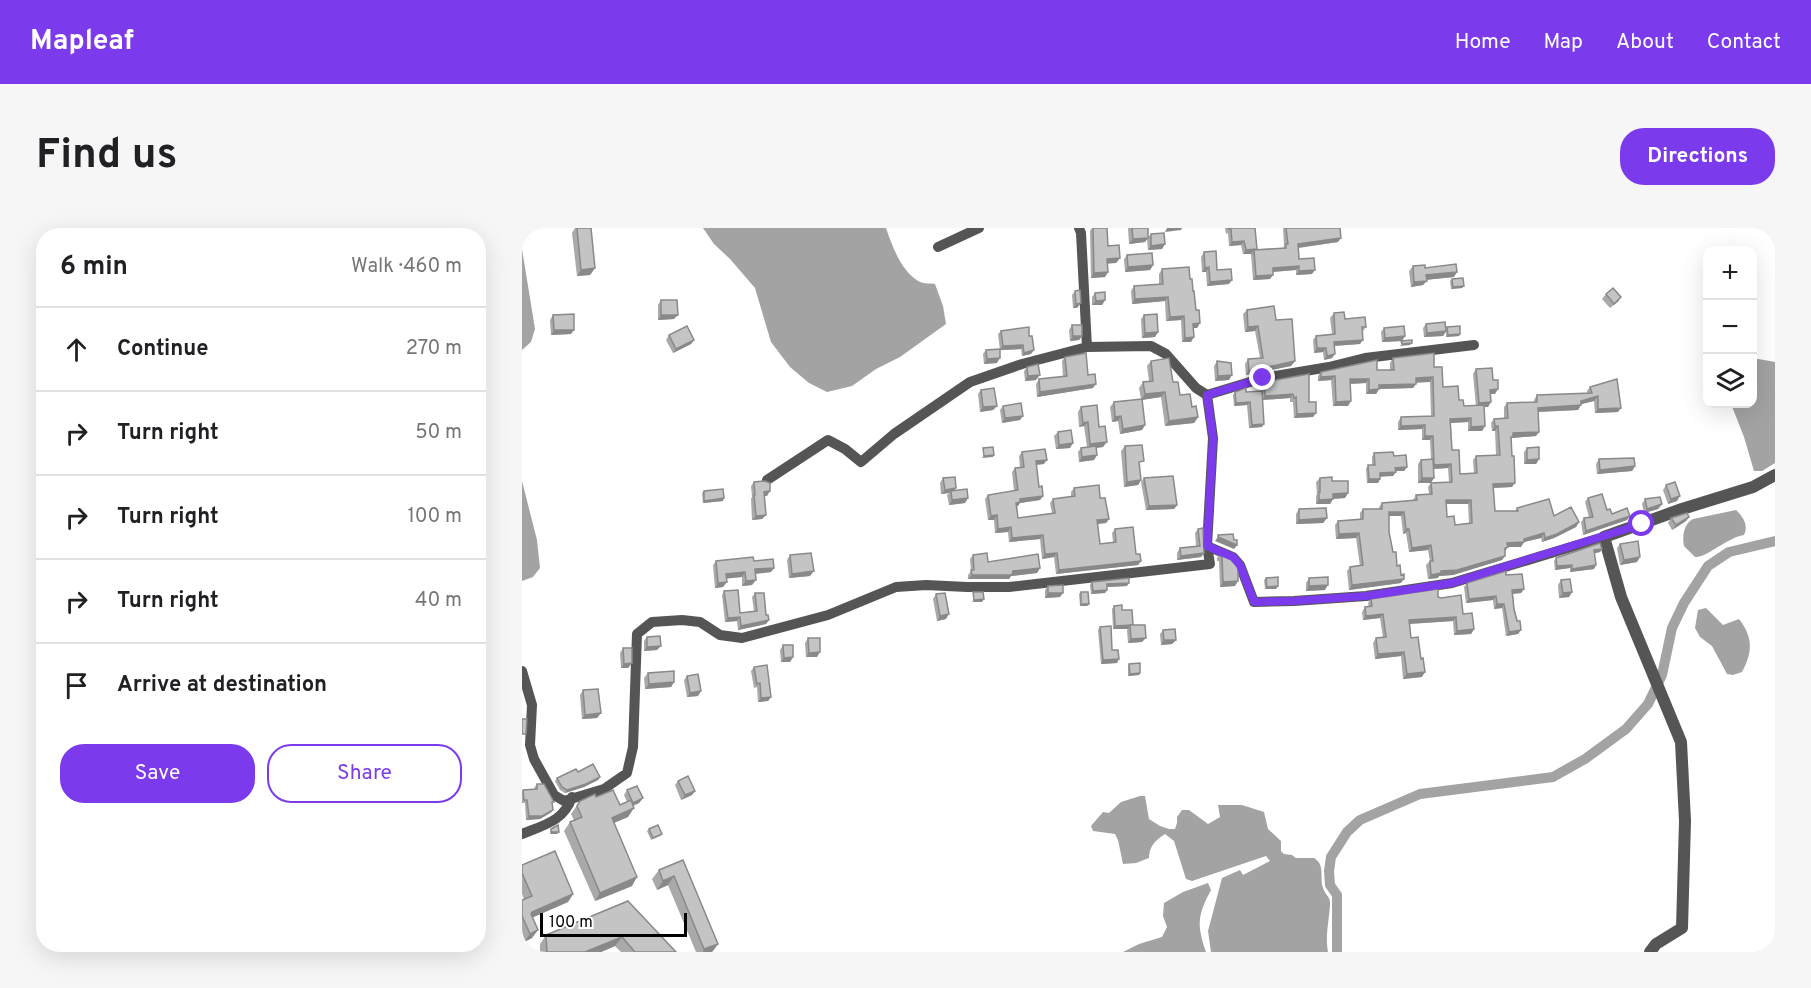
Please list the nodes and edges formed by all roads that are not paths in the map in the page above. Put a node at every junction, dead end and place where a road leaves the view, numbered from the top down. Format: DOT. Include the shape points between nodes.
graph roads {
  1 [pos="978,228"];
  2 [pos="1079,228"];
  3 [pos="938,247"];
  4 [pos="1474,345"];
  5 [pos="1087,346"];
  6 [pos="1207,395"];
  7 [pos="1775,475"];
  8 [pos="767,480"];
  9 [pos="1604,537"];
  10 [pos="1207,546"];
  11 [pos="522,671"];
  12 [pos="572,797"];
  13 [pos="522,834"];
  14 [pos="1650,952"];
  1 -- 3 [label="street"];
  2 -- 5 [label="street"];
  4 -- 6 [label="street" via="1365,358 1263,378"];
  5 -- 6 [label="street" via="1151,346 1166,354"];
  5 -- 8 [label="street" via="970,382 894,434 861,462 828,440"];
  6 -- 10 [label="street" via="1213,438"];
  7 -- 9 [label="street" via="1753,487"];
  9 -- 10 [label="street" via="1452,583 1366,596 1254,602 1240,565 1233,557"];
  9 -- 14 [label="street" via="1621,597 1681,742 1685,821 1682,928"];
  10 -- 12 [label="street" via="1210,564 1009,587 896,587 828,615 742,638 720,634 700,622 652,622 637,634 633,747 627,773 604,789"];
  11 -- 12 [label="street" via="532,705 530,745 534,759 554,795 564,801"];
  12 -- 13 [label="street" via="558,820"];
}
